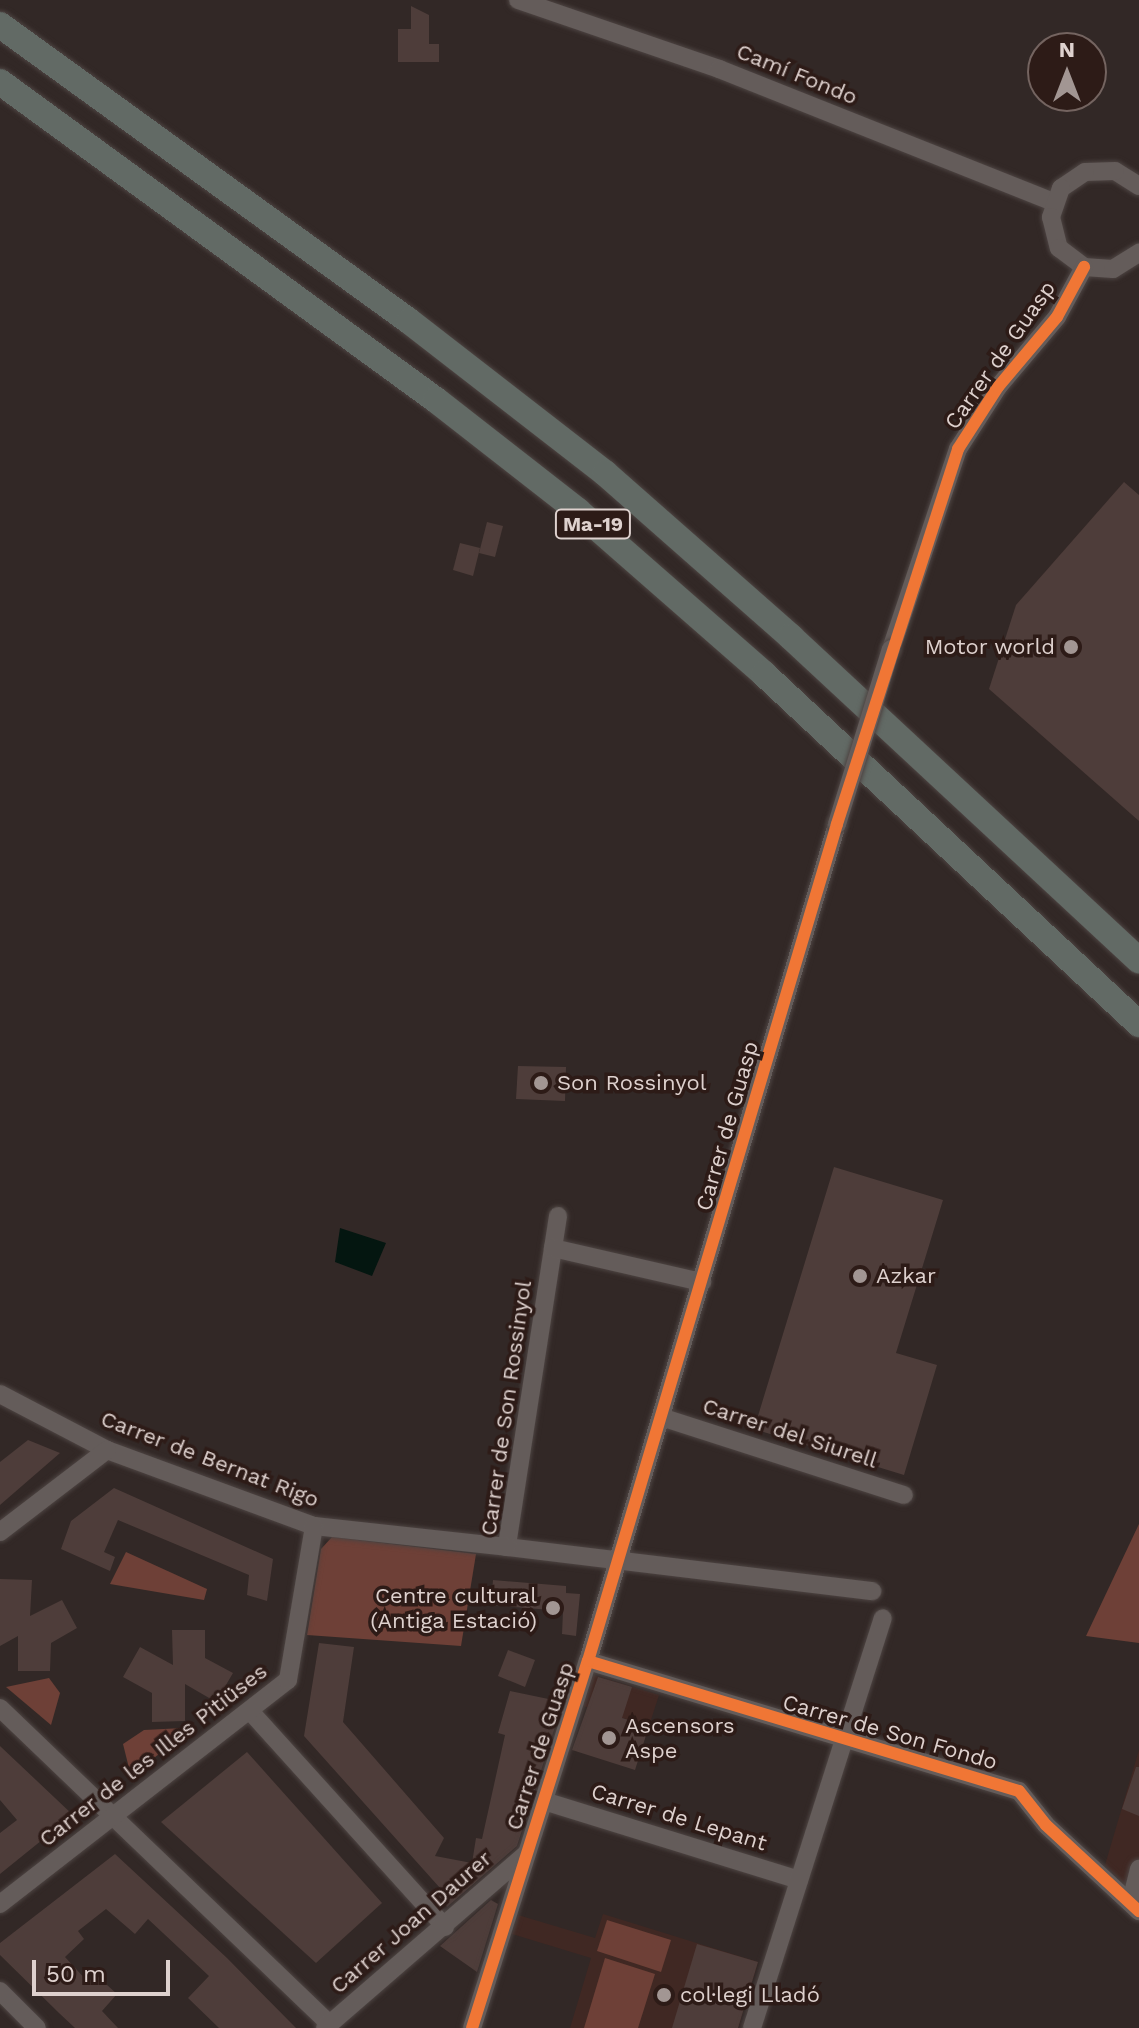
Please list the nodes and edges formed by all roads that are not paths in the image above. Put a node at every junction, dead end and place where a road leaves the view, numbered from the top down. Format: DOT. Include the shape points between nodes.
graph roads {
  1 [pos="518,0"];
  2 [pos="0,25"];
  3 [pos="0,82"];
  4 [pos="1139,186"];
  5 [pos="1054,202"];
  6 [pos="1139,253"];
  7 [pos="1084,267"];
  8 [pos="1139,960"];
  9 [pos="1139,1024"];
  10 [pos="558,1216"];
  11 [pos="553,1248"];
  12 [pos="702,1282"];
  13 [pos="0,1394"];
  14 [pos="661,1417"];
  15 [pos="107,1450"];
  16 [pos="904,1495"];
  17 [pos="314,1526"];
  18 [pos="0,1532"];
  19 [pos="507,1547"];
  20 [pos="617,1564"];
  21 [pos="872,1591"];
  22 [pos="883,1618"];
  23 [pos="588,1661"];
  24 [pos="0,1708"];
  25 [pos="250,1711"];
  26 [pos="843,1740"];
  27 [pos="544,1801"];
  28 [pos="113,1818"];
  29 [pos="527,1853"];
  30 [pos="1139,1869"];
  31 [pos="799,1880"];
  32 [pos="1119,1880"];
  33 [pos="1137,1902"];
  34 [pos="0,1904"];
  35 [pos="445,1927"];
  36 [pos="0,1991"];
  37 [pos="327,2026"];
  38 [pos="37,2028"];
  39 [pos="472,2028"];
  40 [pos="752,2028"];
  1 -- 5 [label="street, Camí Fondo" via="719,69"];
  2 -- 8 [label="highway, Ma-19" via="409,321 605,473 781,627"];
  3 -- 9 [label="highway, Ma-19" via="447,408 578,511 764,674"];
  4 -- 5 [label="street" via="1115,171 1085,172 1061,188"];
  5 -- 7 [label="street" via="1051,225 1059,248"];
  6 -- 7 [label="street" via="1113,269"];
  7 -- 12 [label="street, Carrer de Guasp, bridge" via="1057,317 998,387 958,449 837,824"];
  10 -- 11 [label="street, Carrer de Son Rossinyol"];
  11 -- 12 [label="street"];
  11 -- 19 [label="street, Carrer de Son Rossinyol"];
  12 -- 14 [label="street, Carrer de Guasp"];
  13 -- 15 [label="street, Carrer de Bernat Rigo"];
  14 -- 16 [label="street, Carrer del Siurell"];
  14 -- 20 [label="street, Carrer de Guasp"];
  15 -- 17 [label="street, Carrer de Bernat Rigo"];
  15 -- 18 [label="street"];
  17 -- 19 [label="street, Carrer de Bernat Rigo"];
  17 -- 25 [label="street, Carrer de les Illes Pitiüses" via="288,1680"];
  19 -- 20 [label="street, Carrer de Son Rossinyol"];
  20 -- 21 [label="street, Carrer de Son Rossinyol"];
  20 -- 23 [label="street, Carrer de Guasp"];
  22 -- 26 [label="street"];
  23 -- 26 [label="street, Carrer de Son Fondo"];
  23 -- 27 [label="street, Carrer de Guasp"];
  24 -- 28 [label="street"];
  25 -- 28 [label="street, Carrer de les Illes Pitiüses"];
  25 -- 35 [label="street"];
  26 -- 31 [label="street"];
  26 -- 33 [label="street, Carrer de Son Fondo" via="1019,1791 1046,1825"];
  27 -- 29 [label="street, Carrer de Guasp"];
  27 -- 31 [label="street, Carrer de Lepant"];
  28 -- 34 [label="street, Carrer de les Illes Pitiüses"];
  28 -- 37 [label="street"];
  29 -- 35 [label="street, Carrer Joan Daurer"];
  29 -- 39 [label="street, Carrer de Guasp"];
  30 -- 33 [label="street"];
  31 -- 40 [label="street"];
  32 -- 33 [label="street"];
  35 -- 37 [label="street, Carrer Joan Daurer"];
  36 -- 38 [label="street"];
}
